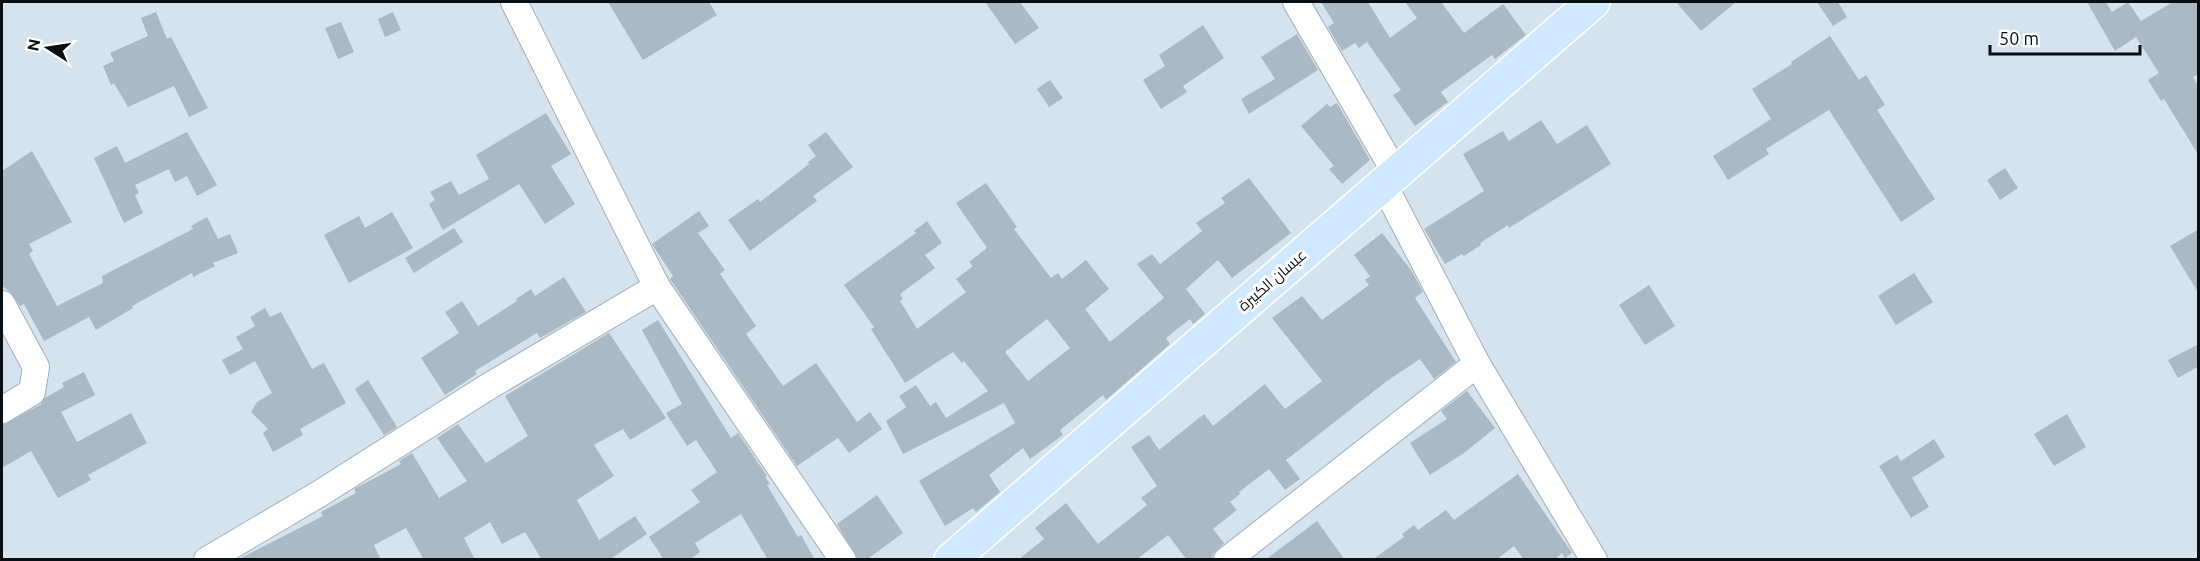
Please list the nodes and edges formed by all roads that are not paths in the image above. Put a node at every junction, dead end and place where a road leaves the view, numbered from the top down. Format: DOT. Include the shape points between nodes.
graph roads {
  1 [pos="514,2"];
  2 [pos="1296,2"];
  3 [pos="1593,2"];
  4 [pos="1389,178"];
  5 [pos="657,287"];
  6 [pos="2,304"];
  7 [pos="1477,364"];
  8 [pos="2,410"];
  9 [pos="1586,556"];
  10 [pos="207,560"];
  11 [pos="843,560"];
  12 [pos="951,560"];
  13 [pos="1227,560"];
  1 -- 5 [label="street"];
  2 -- 4 [label="street"];
  3 -- 4 [label="main road, عبسان الكبيرة"];
  4 -- 7 [label="street"];
  4 -- 12 [label="main road, عبسان الكبيرة"];
  5 -- 10 [label="street"];
  5 -- 11 [label="street"];
  6 -- 8 [label="street" via="36,368 32,392"];
  7 -- 9 [label="street"];
  7 -- 13 [label="street"];
}
